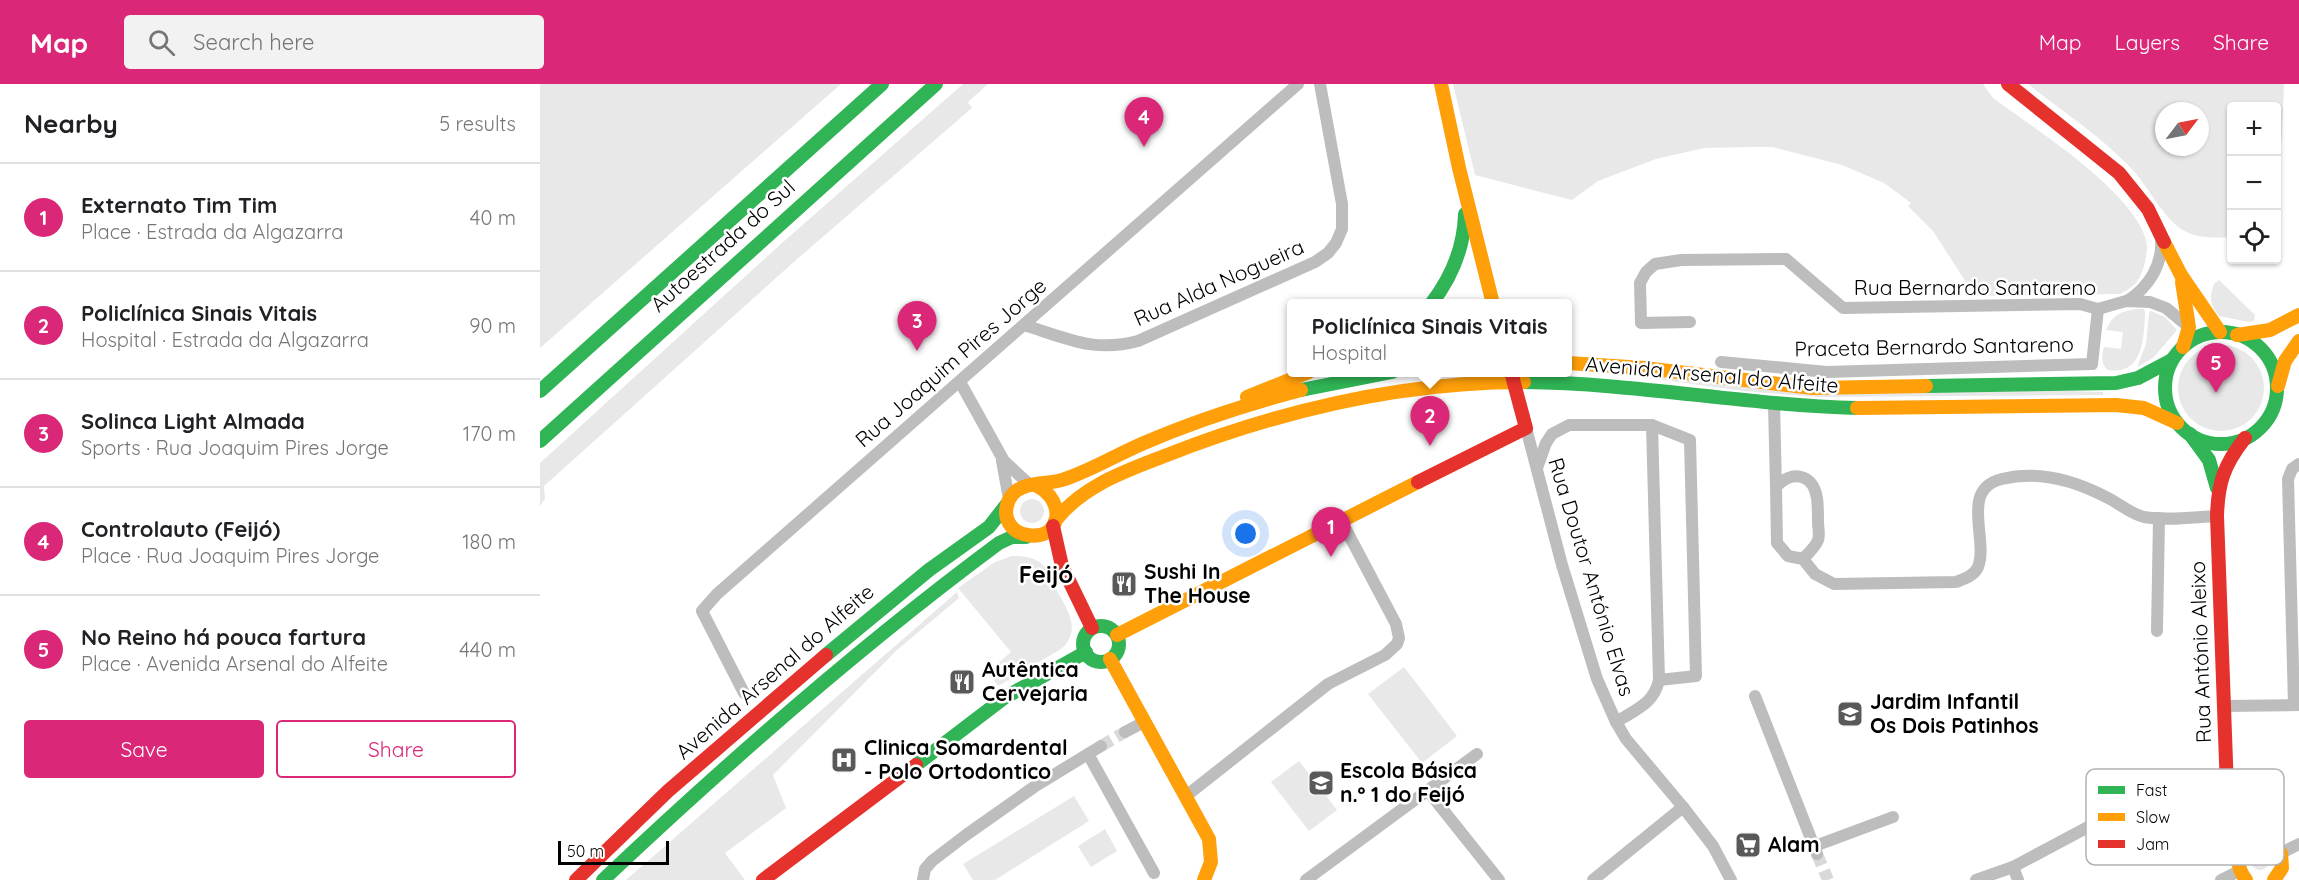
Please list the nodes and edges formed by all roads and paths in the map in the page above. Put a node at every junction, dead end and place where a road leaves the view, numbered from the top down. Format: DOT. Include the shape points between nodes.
graph roads {
  1 [pos="882,84"];
  2 [pos="936,84"];
  3 [pos="1298,84"];
  4 [pos="1320,84"];
  5 [pos="1441,84"];
  6 [pos="2008,84"];
  7 [pos="1459,168"];
  8 [pos="2159,230"];
  9 [pos="2181,275"];
  10 [pos="1434,299"];
  11 [pos="1492,299"];
  12 [pos="2126,301"];
  13 [pos="2098,309"];
  14 [pos="2299,315"];
  15 [pos="1690,322"];
  16 [pos="1024,325"];
  17 [pos="2188,327"];
  18 [pos="2220,332"];
  19 [pos="2237,335"];
  20 [pos="2299,341"];
  21 [pos="2183,347"];
  22 [pos="2172,360"];
  23 [pos="1721,362"];
  24 [pos="1572,363"];
  25 [pos="1297,377"];
  26 [pos="1361,377"];
  27 [pos="1512,377"];
  28 [pos="960,382"];
  29 [pos="540,391"];
  30 [pos="2276,392"];
  31 [pos="1774,404"];
  32 [pos="2177,423"];
  33 [pos="1652,425"];
  34 [pos="1526,428"];
  35 [pos="2190,434"];
  36 [pos="2245,438"];
  37 [pos="540,441"];
  38 [pos="998,451"];
  39 [pos="1116,456"];
  40 [pos="2297,465"];
  41 [pos="1537,469"];
  42 [pos="1034,486"];
  43 [pos="1776,487"];
  44 [pos="2218,489"];
  45 [pos="1008,501"];
  46 [pos="2217,516"];
  47 [pos="2159,518"];
  48 [pos="1342,522"];
  49 [pos="1054,524"];
  50 [pos="1028,537"];
  51 [pos="1803,559"];
  52 [pos="1061,568"];
  53 [pos="1092,628"];
  54 [pos="2157,631"];
  55 [pos="1117,635"];
  56 [pos="1086,652"];
  57 [pos="1110,659"];
  58 [pos="1659,680"];
  59 [pos="744,693"];
  60 [pos="1755,696"];
  61 [pos="2297,705"];
  62 [pos="2224,706"];
  63 [pos="1144,722"];
  64 [pos="1616,722"];
  65 [pos="1125,732"];
  66 [pos="1101,746"];
  67 [pos="1088,754"];
  68 [pos="1477,754"];
  69 [pos="2226,769"];
  70 [pos="1428,791"];
  71 [pos="1186,796"];
  72 [pos="1683,807"];
  73 [pos="1893,817"];
  74 [pos="2086,828"];
  75 [pos="2299,844"];
  76 [pos="2284,852"];
  77 [pos="2282,865"];
  78 [pos="2013,867"];
  79 [pos="1154,873"];
  80 [pos="2243,876"];
  81 [pos="1204,877"];
  82 [pos="576,880"];
  83 [pos="603,880"];
  84 [pos="763,880"];
  85 [pos="922,880"];
  86 [pos="1306,880"];
  87 [pos="1499,880"];
  88 [pos="1593,880"];
  89 [pos="1731,880"];
  90 [pos="1976,880"];
  91 [pos="2018,880"];
  92 [pos="2221,880"];
  93 [pos="2274,880"];
  1 -- 29 [label="main road, Autoestrada do Sul"];
  2 -- 37 [label="main road, Autoestrada do Sul"];
  3 -- 16 [label="street, Rua Joaquim Pires Jorge"];
  4 -- 16 [label="street, Rua Alda Nogueira" via="1342,204 1342,229 1328,253 1138,342 1089,345"];
  5 -- 7 [label="main road"];
  6 -- 8 [label="main road" via="2119,173"];
  7 -- 10 [label="main road" via="1465,219 1461,245 1453,269"];
  7 -- 11 [label="main road"];
  8 -- 9 [label="main road"];
  8 -- 12 [label="street, Rua Bernardo Santareno" via="2161,252 2155,271 2145,286"];
  9 -- 17 [label="main road"];
  9 -- 18 [label="main road"];
  12 -- 13 [label="street, Rua Bernardo Santareno"];
  12 -- 17 [label="street, Rua Bernardo Santareno" via="2158,304"];
  13 -- 15 [label="street, Rua Bernardo Santareno" via="2080,304 1843,308 1786,259 1681,260 1655,264 1640,283 1641,323"];
  13 -- 23 [label="street, Praceta Bernardo Santareno" via="2092,364 1827,372"];
  14 -- 19 [label="main road" via="2269,330"];
  16 -- 28 [label="street, Rua Joaquim Pires Jorge"];
  17 -- 21 [label="main road"];
  18 -- 19 [label="main road"];
  18 -- 21 [label="main road" via="2204,334"];
  19 -- 30 [label="main road" via="2264,353 2272,368"];
  20 -- 30 [label="main road" via="2285,361"];
  21 -- 22 [label="main road"];
  22 -- 24 [label="main road, Avenida Arsenal do Alfeite" via="2138,378 2116,383 1856,388 1795,387"];
  22 -- 32 [label="main road" via="2165,392"];
  25 -- 39 [label="main road" via="1193,419"];
  26 -- 39 [label="main road" via="1264,400 1197,422"];
  27 -- 34 [label="main road"];
  28 -- 38 [label="street"];
  28 -- 59 [label="street, Rua Joaquim Pires Jorge" via="702,611"];
  30 -- 36 [label="main road" via="2269,416"];
  31 -- 32 [label="main road, Avenida Arsenal do Alfeite" via="1844,408 2116,405 2144,408"];
  31 -- 43 [label="street"];
  31 -- 49 [label="main road, Avenida Arsenal do Alfeite" via="1569,383 1479,382 1383,392 1294,411 1183,447 1076,498"];
  32 -- 35 [label="main road"];
  33 -- 41 [label="street" via="1569,425 1552,434"];
  33 -- 58 [label="street"];
  33 -- 58 [label="street" via="1690,440 1696,675"];
  34 -- 41 [label="street, Rua Doutor António Elvas"];
  34 -- 48 [label="main road"];
  35 -- 36 [label="main road" via="2213,443"];
  35 -- 44 [label="main road, Rua António Aleixo" via="2209,460"];
  36 -- 44 [label="main road, Rua António Aleixo" via="2227,460"];
  38 -- 42 [label="street" via="1009,468"];
  38 -- 45 [label="street"];
  39 -- 42 [label="main road" via="1067,479"];
  40 -- 61 [label="street" via="2288,479"];
  41 -- 64 [label="street, Rua Doutor António Elvas" via="1597,679"];
  42 -- 45 [label="main road" via="1018,490"];
  42 -- 49 [label="main road" via="1049,493 1055,501"];
  43 -- 51 [label="street" via="1777,543 1788,556"];
  43 -- 51 [label="street" via="1783,479 1804,477 1817,496 1819,538"];
  44 -- 46 [label="main road, Rua António Aleixo"];
  45 -- 50 [label="main road" via="1009,524"];
  45 -- 82 [label="main road, Avenida Arsenal do Alfeite" via="989,527 881,608 668,791"];
  46 -- 47 [label="street"];
  46 -- 62 [label="main road, Rua António Aleixo"];
  47 -- 51 [label="street" via="2143,517 2070,482 2011,477 1994,481 1982,494 1977,507 1978,567 1969,577 1956,582 1834,584 1815,574"];
  47 -- 54 [label="street"];
  48 -- 55 [label="main road"];
  48 -- 71 [label="street" via="1396,624 1397,644 1385,655 1343,675 1310,697"];
  49 -- 50 [label="main road" via="1041,536"];
  49 -- 52 [label="main road"];
  50 -- 52 [label="main road"];
  50 -- 83 [label="main road, Avenida Arsenal do Alfeite" via="1012,537 999,543 893,623 680,807"];
  52 -- 53 [label="main road"];
  53 -- 55 [label="main road" via="1108,627"];
  53 -- 56 [label="main road" via="1084,640"];
  55 -- 57 [label="main road" via="1119,646"];
  56 -- 57 [label="main road" via="1096,661"];
  56 -- 84 [label="main road" via="996,704"];
  57 -- 63 [label="main road"];
  58 -- 64 [label="street" via="1649,701"];
  60 -- 73 [label="street" via="1816,850"];
  61 -- 62 [label="street"];
  62 -- 69 [label="main road, Rua António Aleixo"];
  63 -- 65 [label="street"];
  63 -- 71 [label="main road"];
  64 -- 72 [label="street, Rua Doutor António Elvas"];
  66 -- 67 [label="street"];
  67 -- 79 [label="street"];
  67 -- 85 [label="street" via="953,845 932,861"];
  68 -- 70 [label="street"];
  70 -- 86 [label="street"];
  70 -- 87 [label="street"];
  71 -- 81 [label="main road" via="1193,812"];
  72 -- 88 [label="street"];
  72 -- 89 [label="street, Rua Doutor António Elvas" via="1713,846"];
  74 -- 78 [label="street"];
  75 -- 76 [label="street"];
  77 -- 93 [label="main road"];
  78 -- 90 [label="street"];
  78 -- 91 [label="street"];
  80 -- 92 [label="street"];
}
